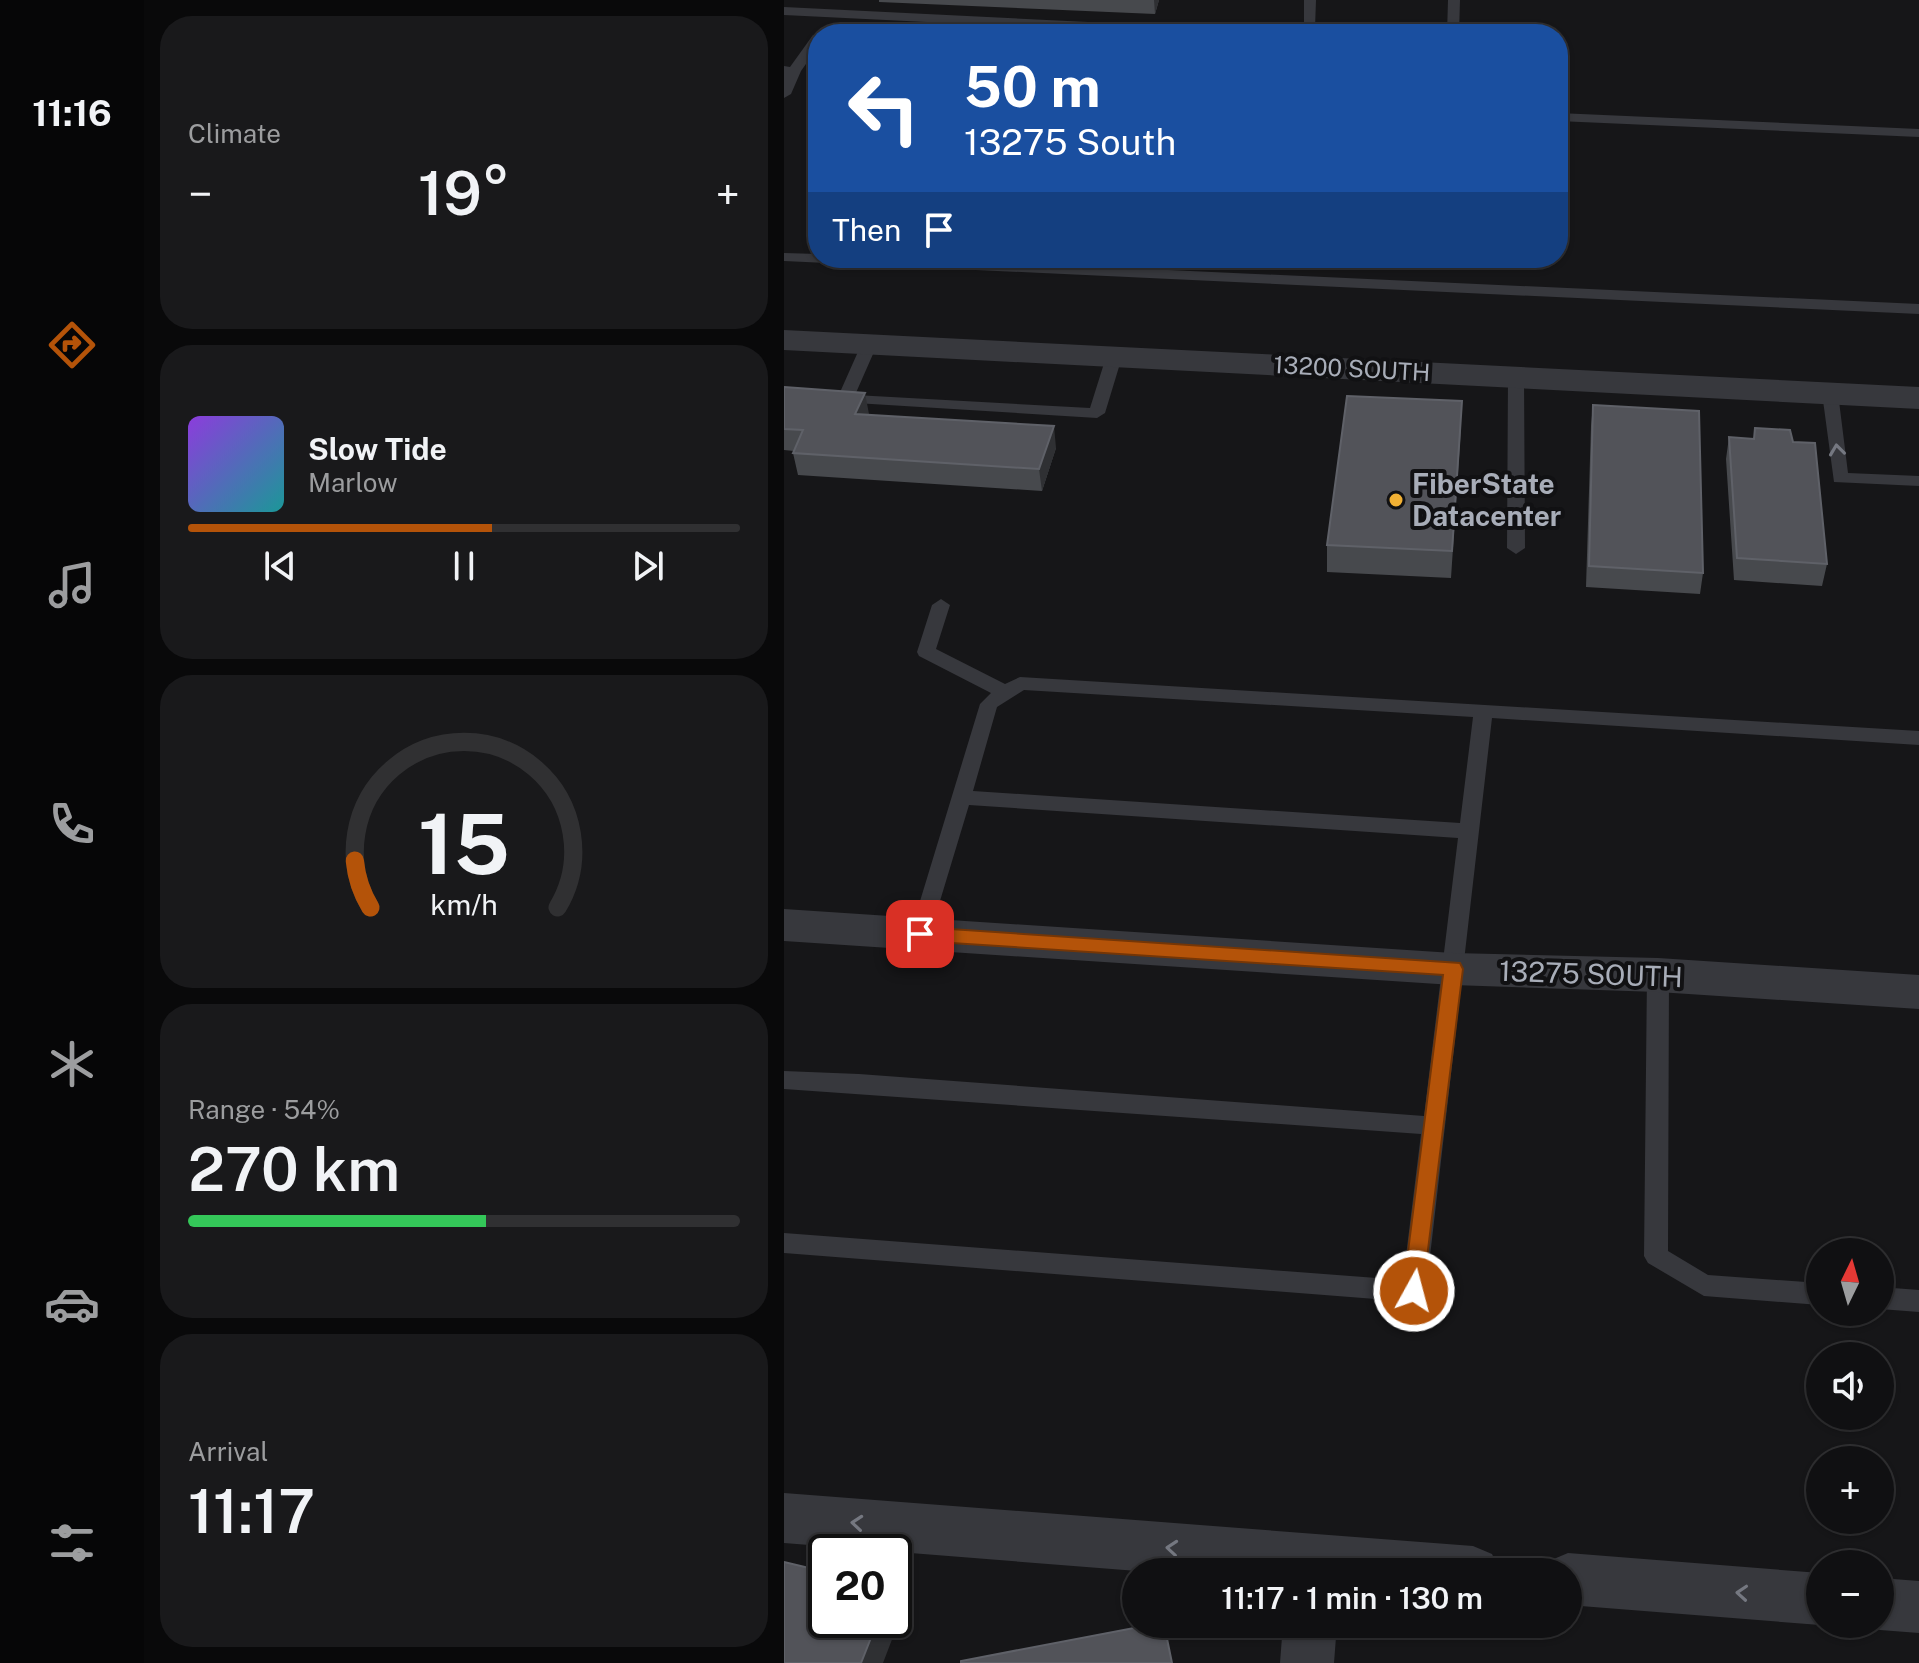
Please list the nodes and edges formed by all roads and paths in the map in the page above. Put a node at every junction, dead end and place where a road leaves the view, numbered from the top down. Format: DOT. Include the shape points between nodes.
graph roads {
  1 [pos="1310,0"];
  2 [pos="1454,0"];
  3 [pos="784,11"];
  4 [pos="834,15"];
  5 [pos="828,24"];
  6 [pos="1034,24"];
  7 [pos="1310,24"];
  8 [pos="1453,24"];
  9 [pos="808,50"];
  10 [pos="793,68"];
  11 [pos="784,94"];
  12 [pos="1568,117"];
  13 [pos="1919,133"];
  14 [pos="784,257"];
  15 [pos="808,258"];
  16 [pos="1024,268"];
  17 [pos="1919,309"];
  18 [pos="784,340"];
  19 [pos="869,345"];
  20 [pos="1114,357"];
  21 [pos="1516,377"];
  22 [pos="1830,393"];
  23 [pos="1919,398"];
  24 [pos="1919,481"];
  25 [pos="1516,548"];
  26 [pos="941,605"];
  27 [pos="1006,693"];
  28 [pos="1483,712"];
  29 [pos="1919,738"];
  30 [pos="961,797"];
  31 [pos="1467,831"];
  32 [pos="784,925"];
  33 [pos="920,934"];
  34 [pos="1453,969"];
  35 [pos="1658,975"];
  36 [pos="1919,992"];
  37 [pos="784,1080"];
  38 [pos="1436,1126"];
  39 [pos="784,1243"];
  40 [pos="1806,1293"];
  41 [pos="1894,1299"];
  42 [pos="1919,1301"];
  43 [pos="784,1518"];
  44 [pos="1225,1558"];
  45 [pos="1582,1580"];
  46 [pos="1806,1598"];
  47 [pos="1894,1605"];
  48 [pos="1919,1607"];
  49 [pos="1309,1638"];
  50 [pos="1307,1663"];
  1 -- 7 [label="lane"];
  2 -- 8 [label="lane"];
  3 -- 4 [label="lane"];
  4 -- 5 [label="lane"];
  4 -- 6 [label="lane"];
  9 -- 10 [label="lane"];
  10 -- 11 [label="lane"];
  12 -- 13 [label="lane"];
  14 -- 15 [label="lane"];
  16 -- 17 [label="lane"];
  18 -- 19 [label="street, 13200 SOUTH"];
  19 -- 20 [label="street, 13200 SOUTH"];
  19 -- 20 [label="lane" via="845,399 1097,413"];
  20 -- 21 [label="street, 13200 SOUTH"];
  21 -- 22 [label="street, 13200 SOUTH"];
  21 -- 25 [label="lane"];
  22 -- 23 [label="street, 13200 SOUTH"];
  24 -- 22 [label="lane, one-way" via="1840,478"];
  26 -- 27 [label="lane" via="926,652"];
  27 -- 28 [label="lane" via="1020,683"];
  27 -- 30 [label="lane" via="989,704"];
  28 -- 29 [label="lane"];
  28 -- 31 [label="lane"];
  30 -- 31 [label="lane"];
  30 -- 33 [label="lane"];
  31 -- 34 [label="lane"];
  32 -- 33 [label="street, 13275 SOUTH"];
  33 -- 34 [label="street, 13275 SOUTH"];
  34 -- 35 [label="street, 13275 SOUTH"];
  34 -- 38 [label="lane"];
  35 -- 36 [label="street, 13275 SOUTH"];
  35 -- 40 [label="lane" via="1656,1256 1704,1285"];
  37 -- 38 [label="lane"];
  38 -- 39 [label="lane" via="1414,1291"];
  41 -- 42 [label="lane"];
  44 -- 43 [label="street, one-way"];
  46 -- 45 [label="street, one-way"];
  47 -- 48 [label="street"];
  49 -- 50 [label="street"];
}
